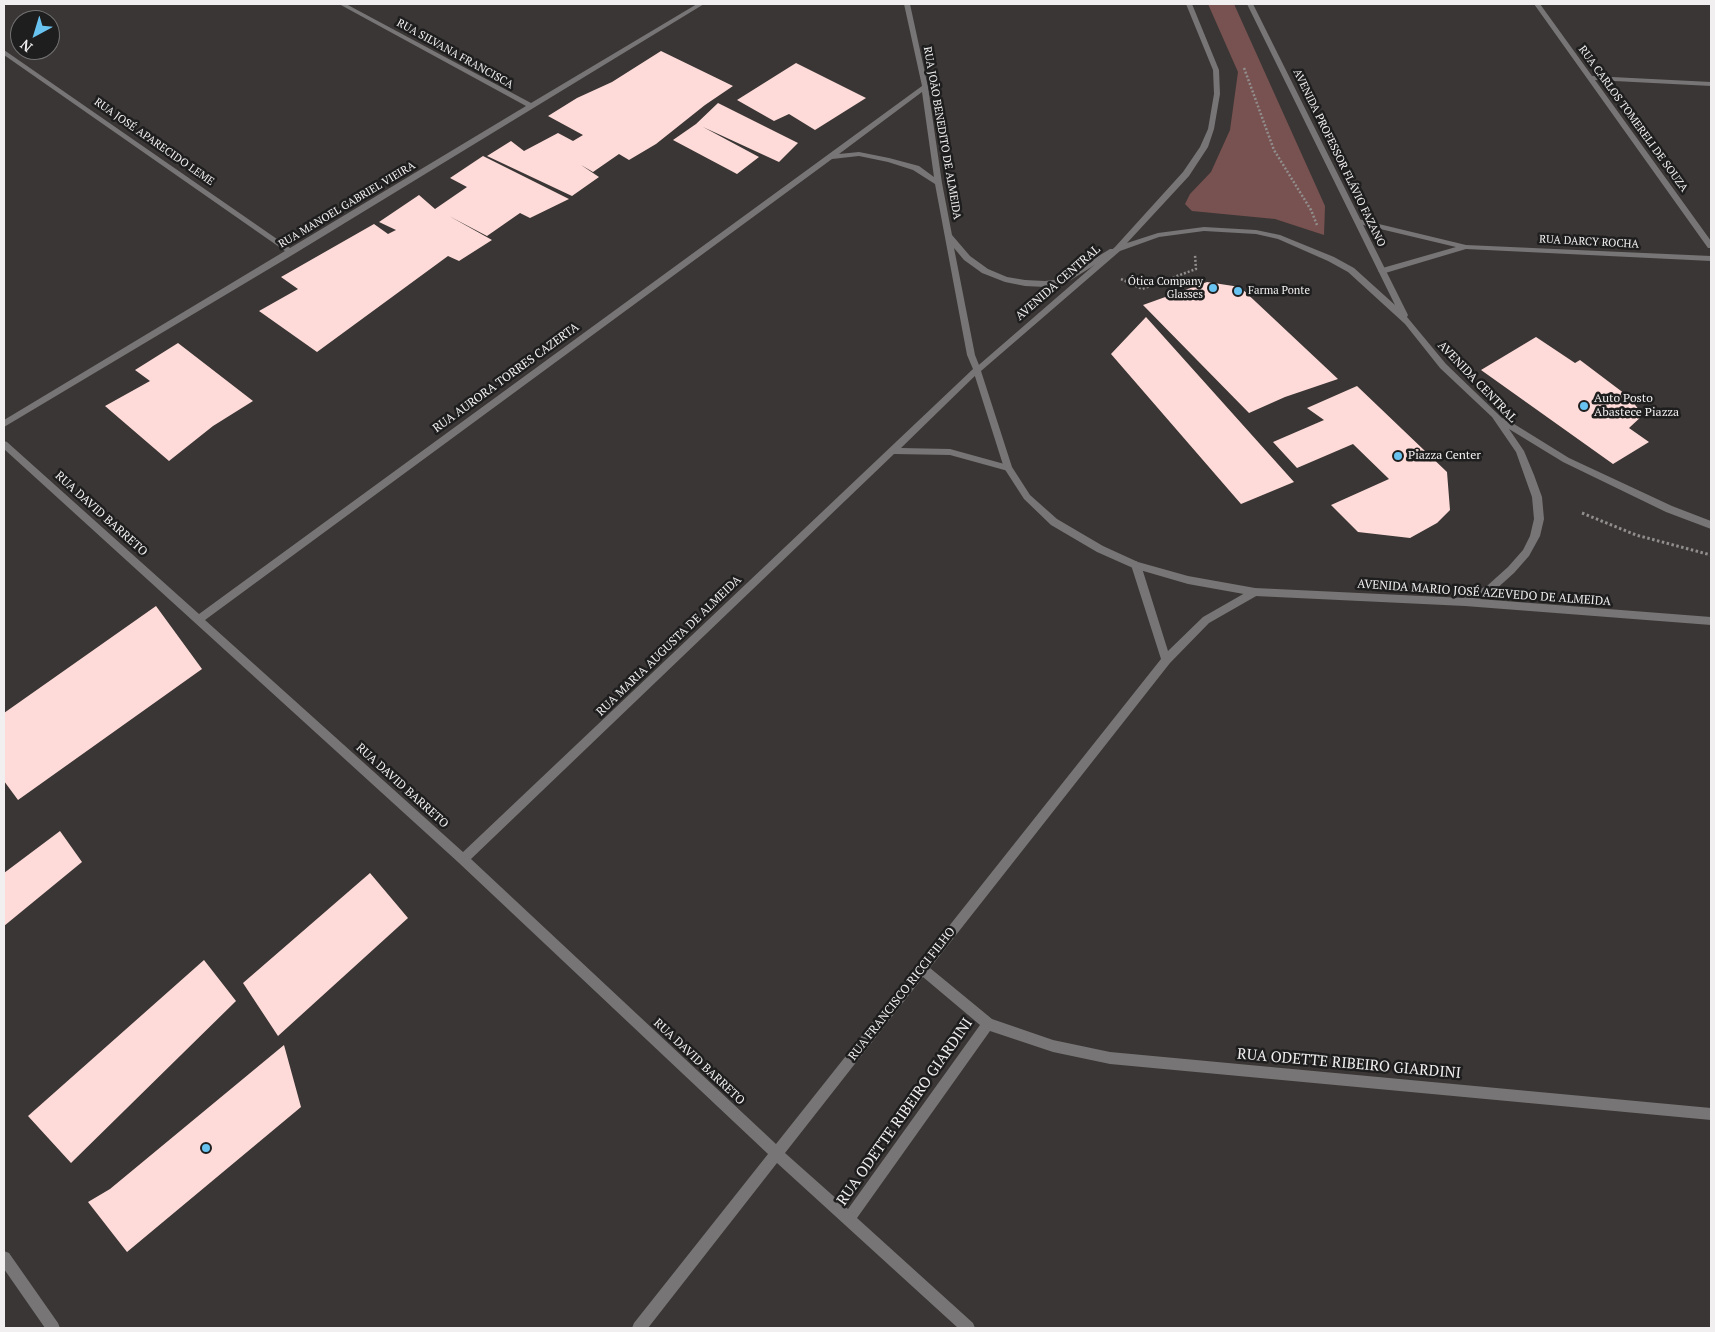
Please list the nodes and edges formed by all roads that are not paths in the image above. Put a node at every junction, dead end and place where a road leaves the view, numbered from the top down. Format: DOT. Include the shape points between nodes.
graph roads {
  1 [pos="342,4"];
  2 [pos="701,4"];
  3 [pos="907,4"];
  4 [pos="1188,4"];
  5 [pos="1250,4"];
  6 [pos="1537,4"];
  7 [pos="4,52"];
  8 [pos="1592,78"];
  9 [pos="1711,84"];
  10 [pos="925,87"];
  11 [pos="531,106"];
  12 [pos="828,157"];
  13 [pos="938,184"];
  14 [pos="1358,221"];
  15 [pos="949,236"];
  16 [pos="1711,246"];
  17 [pos="1466,247"];
  18 [pos="1117,248"];
  19 [pos="291,252"];
  20 [pos="1711,259"];
  21 [pos="1382,271"];
  22 [pos="1408,322"];
  23 [pos="977,370"];
  24 [pos="1495,416"];
  25 [pos="4,424"];
  26 [pos="4,444"];
  27 [pos="893,451"];
  28 [pos="1008,468"];
  29 [pos="1711,525"];
  30 [pos="1136,564"];
  31 [pos="1255,592"];
  32 [pos="1465,602"];
  33 [pos="198,620"];
  34 [pos="1711,621"];
  35 [pos="1166,660"];
  36 [pos="463,859"];
  37 [pos="922,969"];
  38 [pos="988,1024"];
  39 [pos="1711,1114"];
  40 [pos="776,1154"];
  41 [pos="848,1220"];
  42 [pos="4,1258"];
  43 [pos="53,1328"];
  44 [pos="639,1328"];
  45 [pos="968,1328"];
  1 -- 11 [label="street, RUA SILVANA FRANCISCA"];
  2 -- 11 [label="street, RUA MANOEL GABRIEL VIEIRA"];
  3 -- 10 [label="street, RUA JOÃO BENEDITO DE ALMEIDA"];
  4 -- 18 [label="street" via="1216,70 1217,94 1211,129 1204,147 1186,174"];
  5 -- 14 [label="street, AVENIDA PROFESSOR FLÁVIO FAZANO"];
  6 -- 8 [label="street, RUA CARLOS TOMERELI DE SOUZA"];
  7 -- 19 [label="street, RUA JOSÉ APARECIDO LEME"];
  8 -- 9 [label="street"];
  8 -- 16 [label="street, RUA CARLOS TOMERELI DE SOUZA"];
  10 -- 12 [label="street, RUA AURORA TORRES CAZERTA"];
  10 -- 13 [label="street, RUA JOÃO BENEDITO DE ALMEIDA"];
  11 -- 19 [label="street, RUA MANOEL GABRIEL VIEIRA"];
  12 -- 13 [label="street" via="859,154 889,160 916,168"];
  12 -- 33 [label="street, RUA AURORA TORRES CAZERTA"];
  13 -- 15 [label="street, RUA JOÃO BENEDITO DE ALMEIDA"];
  14 -- 17 [label="street, RUA DARCY ROCHA"];
  14 -- 21 [label="street, AVENIDA PROFESSOR FLÁVIO FAZANO"];
  15 -- 18 [label="street, RUA JOÃO BENEDITO DE ALMEIDA" via="967,258 985,271 1004,279 1044,284 1063,281"];
  15 -- 23 [label="street, RUA JOÃO BENEDITO DE ALMEIDA" via="971,355"];
  17 -- 20 [label="street, RUA DARCY ROCHA"];
  17 -- 21 [label="street, RUA DARCY ROCHA"];
  18 -- 22 [label="street, AVENIDA CENTRAL" via="1158,235 1189,230 1222,228 1280,237 1351,270"];
  18 -- 23 [label="street, AVENIDA CENTRAL"];
  19 -- 25 [label="street, RUA MANOEL GABRIEL VIEIRA"];
  21 -- 22 [label="street, AVENIDA PROFESSOR FLÁVIO FAZANO"];
  22 -- 24 [label="street, AVENIDA CENTRAL" via="1443,366"];
  23 -- 27 [label="street, RUA MARIA AUGUSTA DE ALMEIDA"];
  23 -- 28 [label="street"];
  24 -- 29 [label="street" via="1566,460 1669,509"];
  24 -- 32 [label="street, AVENIDA CENTRAL" via="1520,451 1537,496 1539,519 1526,553 1491,588"];
  26 -- 33 [label="street, RUA DAVID BARRETO"];
  27 -- 28 [label="street" via="950,452"];
  27 -- 36 [label="street, RUA MARIA AUGUSTA DE ALMEIDA"];
  28 -- 30 [label="street" via="1027,497 1054,522 1100,549"];
  30 -- 31 [label="street" via="1188,580"];
  30 -- 35 [label="street"];
  31 -- 32 [label="street, AVENIDA MARIO JOSÉ AZEVEDO DE ALMEIDA"];
  31 -- 35 [label="street, RUA FRANCISCO RICCI FILHO" via="1206,620"];
  32 -- 34 [label="street, AVENIDA MARIO JOSÉ AZEVEDO DE ALMEIDA"];
  33 -- 36 [label="street, RUA DAVID BARRETO"];
  35 -- 37 [label="street, RUA FRANCISCO RICCI FILHO"];
  36 -- 40 [label="street, RUA DAVID BARRETO"];
  37 -- 38 [label="street, RUA ODETTE RIBEIRO GIARDINI"];
  37 -- 40 [label="street, RUA FRANCISCO RICCI FILHO"];
  38 -- 39 [label="street, RUA ODETTE RIBEIRO GIARDINI" via="1053,1046 1110,1058"];
  38 -- 41 [label="street, RUA ODETTE RIBEIRO GIARDINI"];
  40 -- 41 [label="street, RUA DAVID BARRETO"];
  40 -- 44 [label="street, RUA FRANCISCO RICCI FILHO"];
  41 -- 45 [label="street, RUA DAVID BARRETO"];
  42 -- 43 [label="street"];
}
